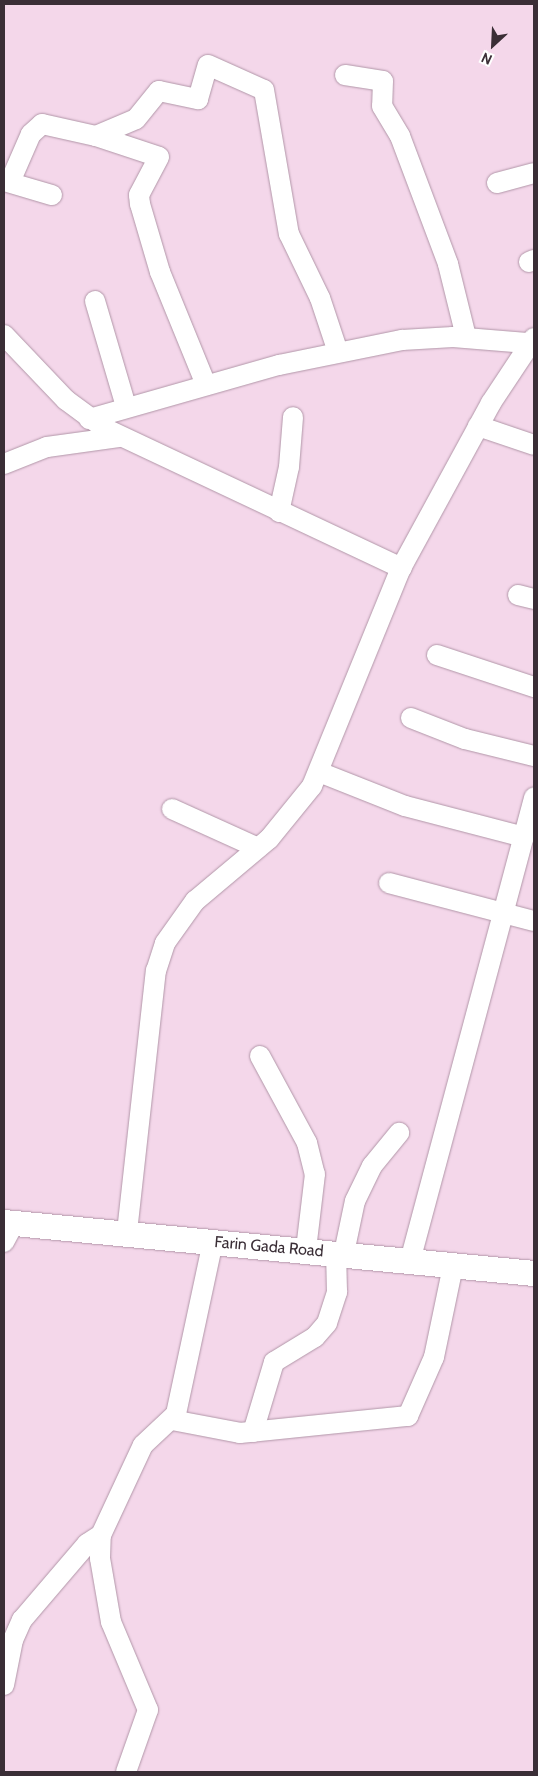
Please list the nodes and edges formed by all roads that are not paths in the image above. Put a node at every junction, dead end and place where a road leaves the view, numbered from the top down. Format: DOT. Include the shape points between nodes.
graph roads {
  1 [pos="345,75"];
  2 [pos="96,136"];
  3 [pos="534,173"];
  4 [pos="7,181"];
  5 [pos="497,183"];
  6 [pos="52,195"];
  7 [pos="95,301"];
  8 [pos="4,335"];
  9 [pos="466,337"];
  10 [pos="531,341"];
  11 [pos="338,352"];
  12 [pos="206,384"];
  13 [pos="126,406"];
  14 [pos="293,418"];
  15 [pos="89,419"];
  16 [pos="478,426"];
  17 [pos="120,437"];
  18 [pos="534,444"];
  19 [pos="4,464"];
  20 [pos="278,512"];
  21 [pos="402,568"];
  22 [pos="437,655"];
  23 [pos="534,687"];
  24 [pos="412,718"];
  25 [pos="534,756"];
  26 [pos="319,772"];
  27 [pos="534,797"];
  28 [pos="172,808"];
  29 [pos="524,837"];
  30 [pos="258,848"];
  31 [pos="390,883"];
  32 [pos="502,914"];
  33 [pos="534,921"];
  34 [pos="260,1056"];
  35 [pos="399,1133"];
  36 [pos="7,1229"];
  37 [pos="127,1232"];
  38 [pos="213,1242"];
  39 [pos="306,1249"];
  40 [pos="340,1253"];
  41 [pos="410,1261"];
  42 [pos="453,1266"];
  43 [pos="534,1274"];
  44 [pos="172,1420"];
  45 [pos="253,1432"];
  46 [pos="101,1535"];
  47 [pos="4,1685"];
  48 [pos="126,1772"];
  1 -- 9 [label="street" via="383,81 382,106 400,136 448,264"];
  2 -- 4 [label="street" via="42,124 31,134"];
  2 -- 11 [label="street" via="136,119 159,91 198,99 208,65 264,90 289,234 320,298"];
  2 -- 12 [label="street" via="159,157 139,195 140,204 160,272"];
  3 -- 5 [label="street"];
  4 -- 6 [label="street"];
  7 -- 13 [label="street"];
  8 -- 15 [label="street"];
  9 -- 10 [label="street"];
  9 -- 11 [label="street" via="402,340"];
  10 -- 16 [label="street"];
  11 -- 12 [label="street"];
  12 -- 13 [label="street"];
  13 -- 15 [label="street"];
  14 -- 20 [label="street" via="289,467"];
  15 -- 17 [label="street"];
  16 -- 18 [label="street"];
  16 -- 21 [label="street"];
  17 -- 19 [label="street" via="47,447"];
  17 -- 20 [label="street"];
  20 -- 21 [label="street"];
  21 -- 26 [label="street" via="375,625 348,707"];
  22 -- 23 [label="street"];
  24 -- 25 [label="street" via="465,739"];
  26 -- 29 [label="street" via="405,806"];
  26 -- 30 [label="street" via="296,811"];
  27 -- 29 [label="street"];
  28 -- 30 [label="street"];
  29 -- 32 [label="street"];
  30 -- 37 [label="street" via="195,900 164,943 156,971"];
  31 -- 32 [label="street"];
  32 -- 33 [label="street"];
  32 -- 41 [label="street"];
  34 -- 39 [label="street" via="307,1143 315,1174"];
  35 -- 40 [label="street" via="372,1166 356,1201"];
  36 -- 37 [label="main road, Farin Gada Road"];
  37 -- 38 [label="main road, Farin Gada Road"];
  38 -- 39 [label="main road, Farin Gada Road"];
  38 -- 44 [label="street"];
  39 -- 40 [label="main road, Farin Gada Road"];
  40 -- 41 [label="main road, Farin Gada Road"];
  40 -- 45 [label="street" via="337,1292 328,1323 315,1336 274,1362"];
  41 -- 42 [label="main road, Farin Gada Road"];
  42 -- 43 [label="main road, Farin Gada Road"];
  42 -- 45 [label="street" via="434,1356 408,1416"];
  44 -- 45 [label="street"];
  44 -- 46 [label="street" via="143,1445"];
  46 -- 47 [label="street" via="87,1544 22,1620 12,1640"];
  46 -- 48 [label="street" via="100,1558 111,1622 148,1710"];
}
